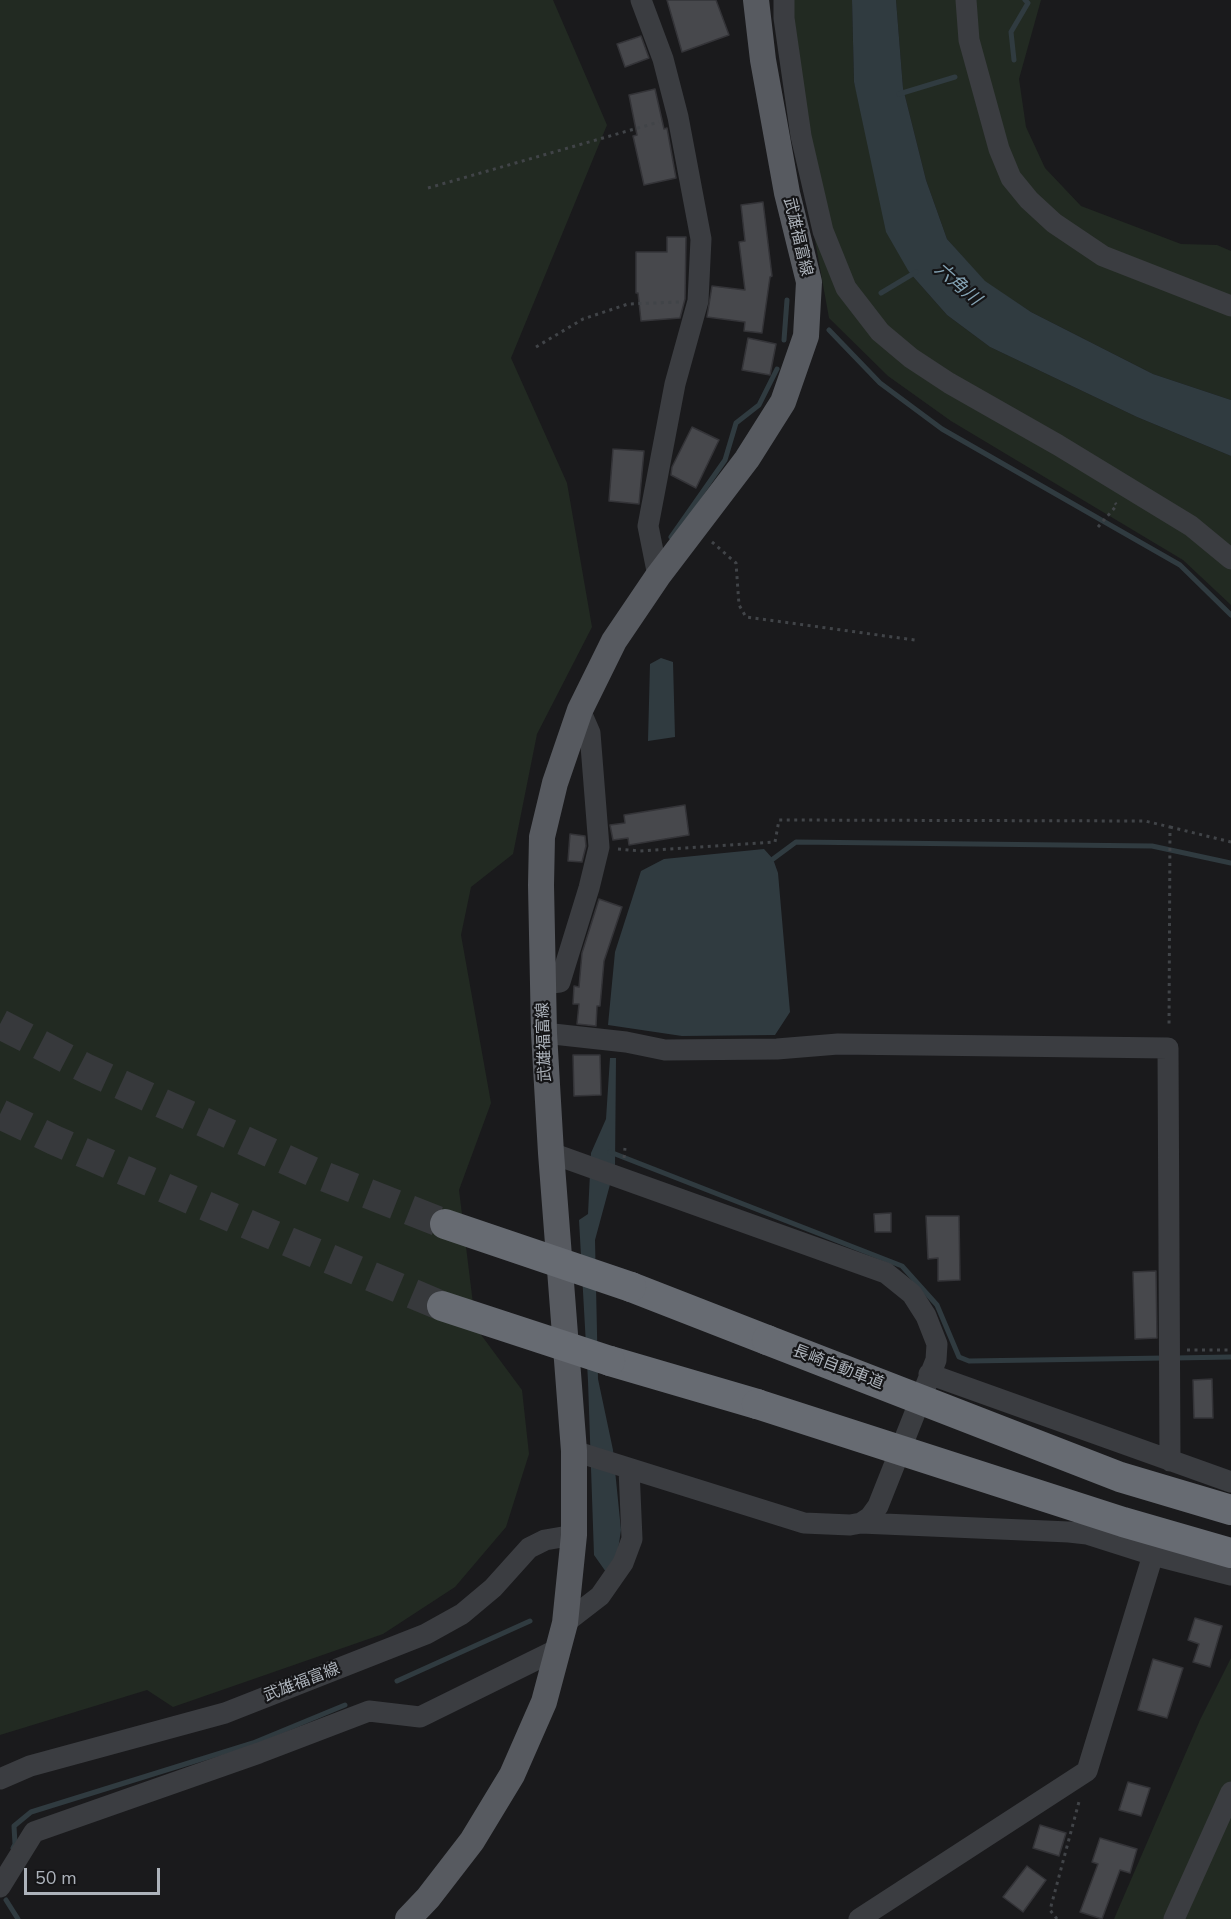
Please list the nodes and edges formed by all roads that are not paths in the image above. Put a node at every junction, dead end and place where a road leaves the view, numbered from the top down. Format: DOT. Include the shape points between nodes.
graph roads {
  1 [pos="641,0"];
  2 [pos="756,0"];
  3 [pos="784,0"];
  4 [pos="966,0"];
  5 [pos="1231,306"];
  6 [pos="1231,560"];
  7 [pos="658,576"];
  8 [pos="580,710"];
  9 [pos="543,984"];
  10 [pos="544,1033"];
  11 [pos="551,1153"];
  12 [pos="446,1224"];
  13 [pos="442,1306"];
  14 [pos="929,1374"];
  15 [pos="580,1453"];
  16 [pos="1170,1461"];
  17 [pos="625,1468"];
  18 [pos="1231,1482"];
  19 [pos="1231,1510"];
  20 [pos="861,1523"];
  21 [pos="574,1535"];
  22 [pos="1231,1553"];
  23 [pos="1153,1555"];
  24 [pos="1231,1575"];
  25 [pos="565,1623"];
  26 [pos="558,1649"];
  27 [pos="0,1779"];
  28 [pos="1231,1792"];
  29 [pos="0,1887"];
  30 [pos="408,1919"];
  31 [pos="859,1919"];
  32 [pos="1174,1919"];
  1 -- 7 [label="street" via="663,59 678,117 701,239 698,302 675,384 648,526"];
  2 -- 7 [label="main road, 武雄福富線" via="787,194 809,282 806,336 783,402 747,459"];
  3 -- 6 [label="street" via="801,136 823,231 846,288 880,332 949,383 1191,526"];
  4 -- 5 [label="street" via="969,40 999,149 1011,178 1029,200 1054,224 1103,256"];
  7 -- 8 [label="main road, 武雄福富線" via="614,640"];
  8 -- 9 [label="main road, 武雄福富線" via="555,783 542,837"];
  8 -- 9 [label="street" via="590,733 599,847 560,982"];
  9 -- 10 [label="main road, 武雄福富線"];
  10 -- 11 [label="main road, 武雄福富線"];
  10 -- 16 [label="street" via="665,1050 838,1044 1168,1048"];
  11 -- 14 [label="street" via="886,1273 912,1294 938,1344"];
  11 -- 15 [label="main road, 武雄福富線"];
  12 -- 19 [label="highway, 長崎自動車道, bridge" via="631,1287 1120,1477"];
  13 -- 22 [label="highway, bridge" via="1112,1519"];
  14 -- 16 [label="street"];
  14 -- 20 [label="street" via="878,1506"];
  15 -- 17 [label="street"];
  15 -- 21 [label="main road, 武雄福富線"];
  16 -- 18 [label="street"];
  17 -- 20 [label="street" via="804,1523"];
  17 -- 25 [label="street" via="632,1539 623,1563 600,1596"];
  20 -- 23 [label="street" via="1069,1532"];
  21 -- 25 [label="main road, 武雄福富線"];
  21 -- 27 [label="street, 武雄福富線" via="545,1540 529,1548 493,1588 462,1614 426,1634 225,1713 30,1766"];
  23 -- 24 [label="street"];
  23 -- 31 [label="street" via="1088,1771"];
  25 -- 26 [label="main road, 武雄福富線"];
  26 -- 29 [label="street" via="420,1717 369,1711 34,1832"];
  26 -- 30 [label="main road, 武雄福富線" via="544,1702 512,1775 472,1841"];
  28 -- 32 [label="street"];
}
